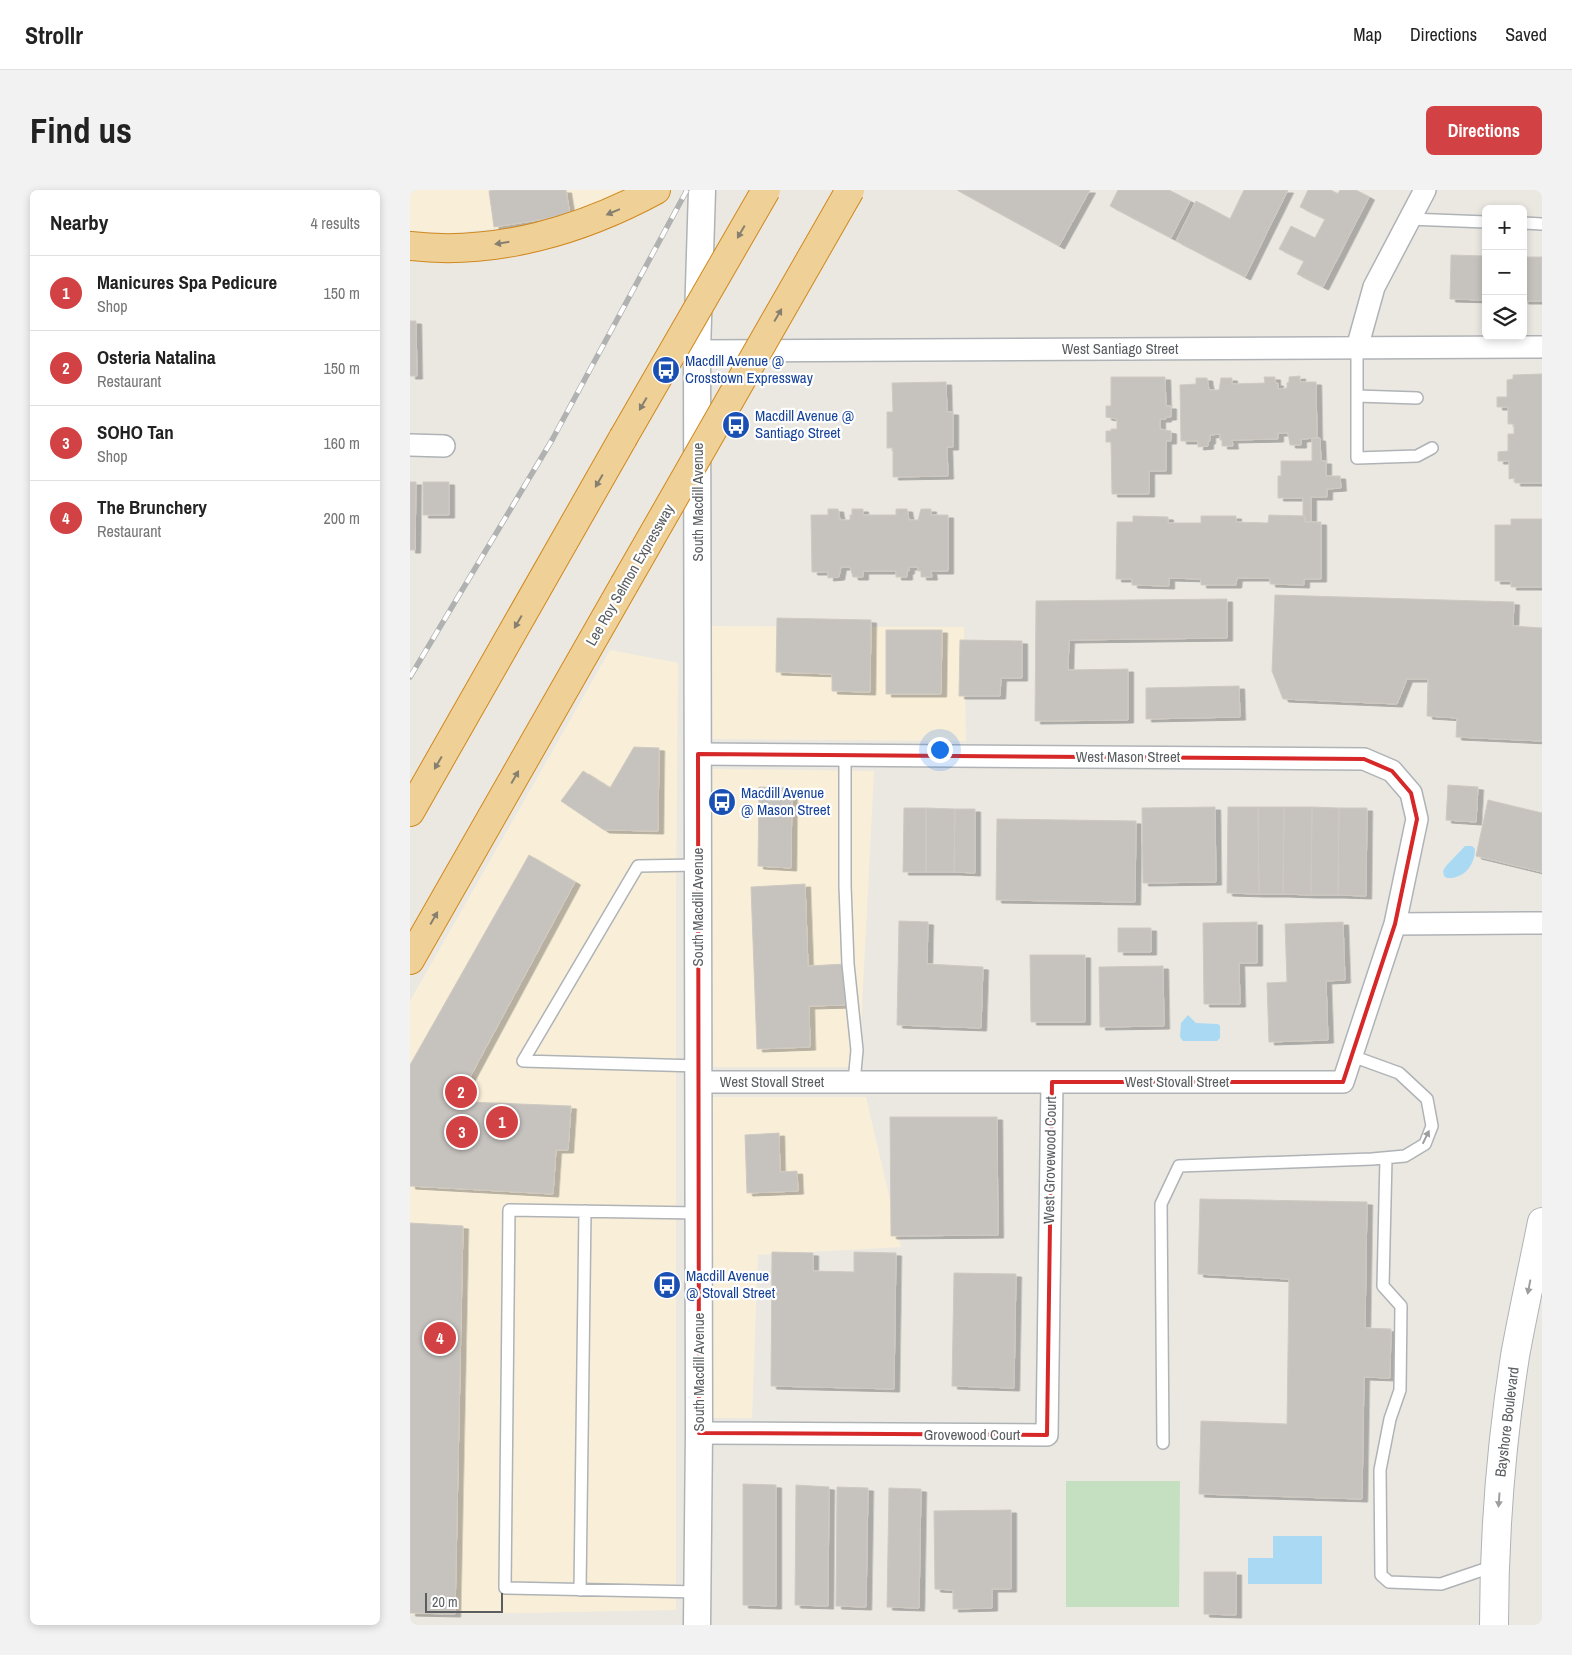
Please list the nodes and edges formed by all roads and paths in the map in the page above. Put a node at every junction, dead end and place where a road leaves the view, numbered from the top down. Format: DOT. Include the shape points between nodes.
graph roads {
  1 [pos="656,190"];
  2 [pos="702,190"];
  3 [pos="766,190"];
  4 [pos="850,190"];
  5 [pos="1425,190"];
  6 [pos="1410,220"];
  7 [pos="1482,222"];
  8 [pos="1527,223"];
  9 [pos="1542,224"];
  10 [pos="410,246"];
  11 [pos="1542,347"];
  12 [pos="1357,348"];
  13 [pos="697,351"];
  14 [pos="1357,396"];
  15 [pos="1418,398"];
  16 [pos="410,445"];
  17 [pos="444,446"];
  18 [pos="1432,448"];
  19 [pos="698,754"];
  20 [pos="845,755"];
  21 [pos="410,812"];
  22 [pos="698,865"];
  23 [pos="1542,923"];
  24 [pos="1395,924"];
  25 [pos="410,960"];
  26 [pos="1352,1056"];
  27 [pos="698,1074"];
  28 [pos="854,1082"];
  29 [pos="1052,1082"];
  30 [pos="1386,1158"];
  31 [pos="585,1211"];
  32 [pos="698,1213"];
  33 [pos="1542,1222"];
  34 [pos="1049,1238"];
  35 [pos="699,1433"];
  36 [pos="1163,1443"];
  37 [pos="1494,1566"];
  38 [pos="580,1590"];
  39 [pos="698,1592"];
  40 [pos="697,1625"];
  41 [pos="1494,1625"];
  1 -- 10 [label="highway, one-way" via="599,218 550,234 488,245 453,248"];
  2 -- 13 [label="street, South Macdill Avenue"];
  3 -- 21 [label="highway, one-way, bridge"];
  25 -- 4 [label="highway, Lee Roy Selmon Expressway, one-way, bridge"];
  5 -- 6 [label="street"];
  6 -- 7 [label="lane"];
  6 -- 12 [label="street" via="1374,288"];
  8 -- 9 [label="lane"];
  11 -- 12 [label="street, West Santiago Street"];
  12 -- 13 [label="street, West Santiago Street"];
  12 -- 14 [label="lane"];
  13 -- 19 [label="street, South Macdill Avenue"];
  14 -- 15 [label="lane"];
  14 -- 18 [label="lane" via="1358,458 1417,456"];
  16 -- 17 [label="street"];
  19 -- 20 [label="street, West Mason Street"];
  19 -- 22 [label="street, South Macdill Avenue"];
  20 -- 24 [label="street, West Mason Street" via="1364,759 1392,771 1411,792 1417,819"];
  20 -- 28 [label="lane" via="845,886 857,1050"];
  22 -- 27 [label="street, South Macdill Avenue"];
  22 -- 27 [label="lane" via="638,866 522,1062"];
  23 -- 24 [label="street"];
  24 -- 26 [label="street, West Stovall Street"];
  26 -- 29 [label="street, West Stovall Street" via="1343,1082"];
  30 -- 26 [label="lane, one-way" via="1405,1156 1425,1144 1432,1126 1427,1099 1399,1074"];
  27 -- 28 [label="street, West Stovall Street"];
  27 -- 32 [label="street, South Macdill Avenue"];
  28 -- 29 [label="street, West Stovall Street"];
  29 -- 34 [label="street, West Grovewood Court"];
  30 -- 36 [label="lane" via="1179,1166 1162,1204"];
  30 -- 37 [label="lane" via="1383,1286 1401,1306 1400,1390 1390,1419 1380,1470 1381,1575 1389,1582 1441,1584"];
  31 -- 32 [label="lane"];
  31 -- 38 [label="lane"];
  31 -- 38 [label="lane" via="509,1210 506,1588"];
  32 -- 35 [label="street, South Macdill Avenue"];
  33 -- 37 [label="main road, Bayshore Boulevard, one-way" via="1516,1356 1502,1454"];
  34 -- 35 [label="street, Grovewood Court" via="1047,1435"];
  35 -- 39 [label="street, South Macdill Avenue"];
  37 -- 41 [label="main road, Bayshore Boulevard"];
  38 -- 39 [label="lane"];
  39 -- 40 [label="street, South Macdill Avenue"];
}
